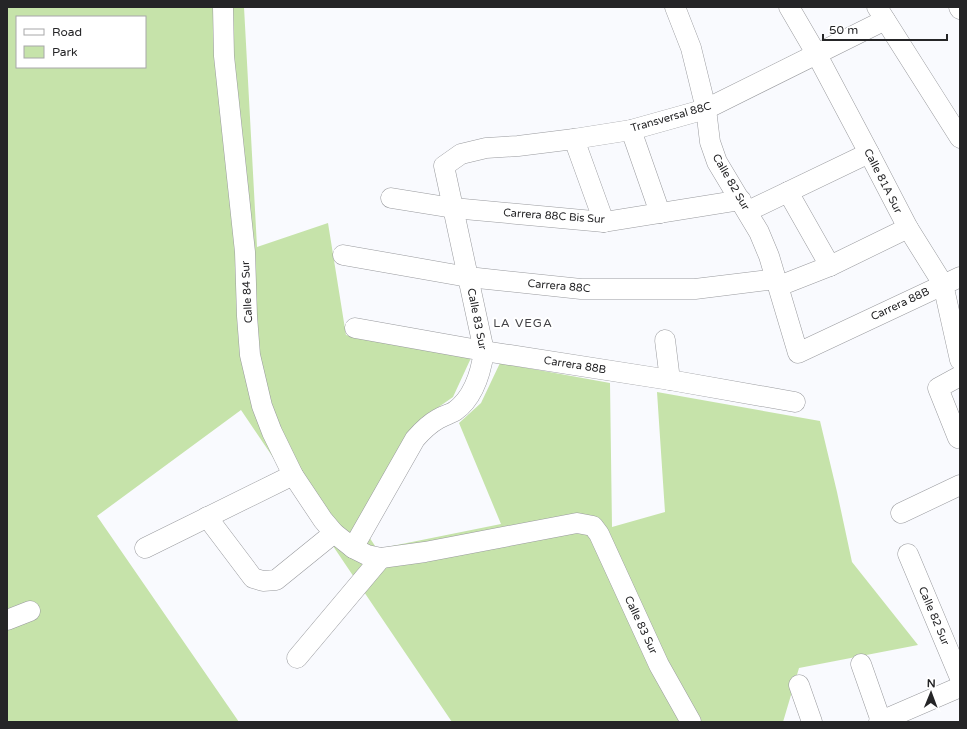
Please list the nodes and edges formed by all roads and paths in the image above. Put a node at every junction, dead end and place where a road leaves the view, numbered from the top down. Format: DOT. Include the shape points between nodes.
graph roads {
  1 [pos="223,7"];
  2 [pos="675,7"];
  3 [pos="789,7"];
  4 [pos="881,13"];
  5 [pos="817,55"];
  6 [pos="706,109"];
  7 [pos="631,130"];
  8 [pos="960,138"];
  9 [pos="574,139"];
  10 [pos="869,153"];
  11 [pos="444,166"];
  12 [pos="788,192"];
  13 [pos="391,198"];
  14 [pos="744,206"];
  15 [pos="453,208"];
  16 [pos="660,213"];
  17 [pos="604,222"];
  18 [pos="908,228"];
  19 [pos="343,255"];
  20 [pos="830,266"];
  21 [pos="468,277"];
  22 [pos="951,280"];
  23 [pos="777,282"];
  24 [pos="355,328"];
  25 [pos="665,340"];
  26 [pos="484,351"];
  27 [pos="798,353"];
  28 [pos="960,360"];
  29 [pos="960,376"];
  30 [pos="670,380"];
  31 [pos="795,402"];
  32 [pos="958,438"];
  33 [pos="293,475"];
  34 [pos="960,485"];
  35 [pos="901,513"];
  36 [pos="207,517"];
  37 [pos="334,533"];
  38 [pos="145,548"];
  39 [pos="353,548"];
  40 [pos="908,554"];
  41 [pos="381,558"];
  42 [pos="30,611"];
  43 [pos="7,620"];
  44 [pos="297,658"];
  45 [pos="860,664"];
  46 [pos="960,678"];
  47 [pos="799,686"];
  48 [pos="960,687"];
  49 [pos="691,722"];
  50 [pos="812,722"];
  51 [pos="880,722"];
  1 -- 33 [label="street, Calle 84 Sur" via="224,56 245,252 250,355 262,406"];
  2 -- 6 [label="street, Calle 82 Sur" via="691,48"];
  3 -- 5 [label="street, Calle 81A Sur"];
  4 -- 5 [label="street, Transversal 88C"];
  4 -- 8 [label="street, Transversal 88C"];
  5 -- 6 [label="street, Transversal 88C"];
  5 -- 10 [label="street, Calle 81A Sur"];
  6 -- 7 [label="street, Transversal 88C"];
  6 -- 14 [label="street, Calle 82 Sur" via="710,142 716,162"];
  7 -- 9 [label="street, Transversal 88C"];
  7 -- 16 [label="street"];
  9 -- 11 [label="street, Transversal 88C" via="486,148 461,154"];
  9 -- 17 [label="street"];
  10 -- 12 [label="street, Carrera 88C Bis Sur"];
  10 -- 18 [label="street, Calle 81A Sur"];
  11 -- 15 [label="street, Calle 83 Sur"];
  12 -- 14 [label="street, Carrera 88C Bis Sur"];
  12 -- 20 [label="street"];
  13 -- 15 [label="street, Carrera 88C Bis Sur"];
  14 -- 16 [label="street, Carrera 88C Bis Sur"];
  14 -- 23 [label="street, Calle 82 Sur" via="759,232"];
  15 -- 17 [label="street, Carrera 88C Bis Sur"];
  15 -- 21 [label="street, Calle 83 Sur"];
  16 -- 17 [label="street, Carrera 88C Bis Sur"];
  18 -- 20 [label="street, Carrera 88C"];
  18 -- 22 [label="street, Calle 81A Sur"];
  19 -- 21 [label="street, Carrera 88C"];
  20 -- 23 [label="street, Carrera 88C"];
  21 -- 23 [label="street, Carrera 88C" via="581,289 695,289"];
  21 -- 26 [label="street, Calle 83 Sur"];
  22 -- 27 [label="street, Carrera 88B"];
  22 -- 28 [label="street, Calle 81A Sur"];
  23 -- 27 [label="street, Calle 82 Sur"];
  24 -- 26 [label="street, Carrera 88B"];
  25 -- 30 [label="street"];
  26 -- 30 [label="street, Carrera 88B"];
  26 -- 39 [label="street, Calle 83 Sur" via="481,367 465,402 455,411 424,428 415,439"];
  29 -- 32 [label="street" via="938,388"];
  30 -- 31 [label="street, Carrera 88B"];
  33 -- 36 [label="street"];
  33 -- 37 [label="street, Calle 84 Sur"];
  34 -- 35 [label="street"];
  36 -- 37 [label="street" via="253,578 263,581 276,580"];
  36 -- 38 [label="street"];
  37 -- 39 [label="street, Calle 84 Sur"];
  39 -- 41 [label="street, Calle 84 Sur"];
  40 -- 46 [label="street, Calle 82 Sur"];
  41 -- 44 [label="street"];
  41 -- 49 [label="street, Calle 83 Sur" via="577,523 593,526 659,665"];
  42 -- 43 [label="street"];
  45 -- 51 [label="street"];
  47 -- 50 [label="street"];
  48 -- 51 [label="street"];
}
